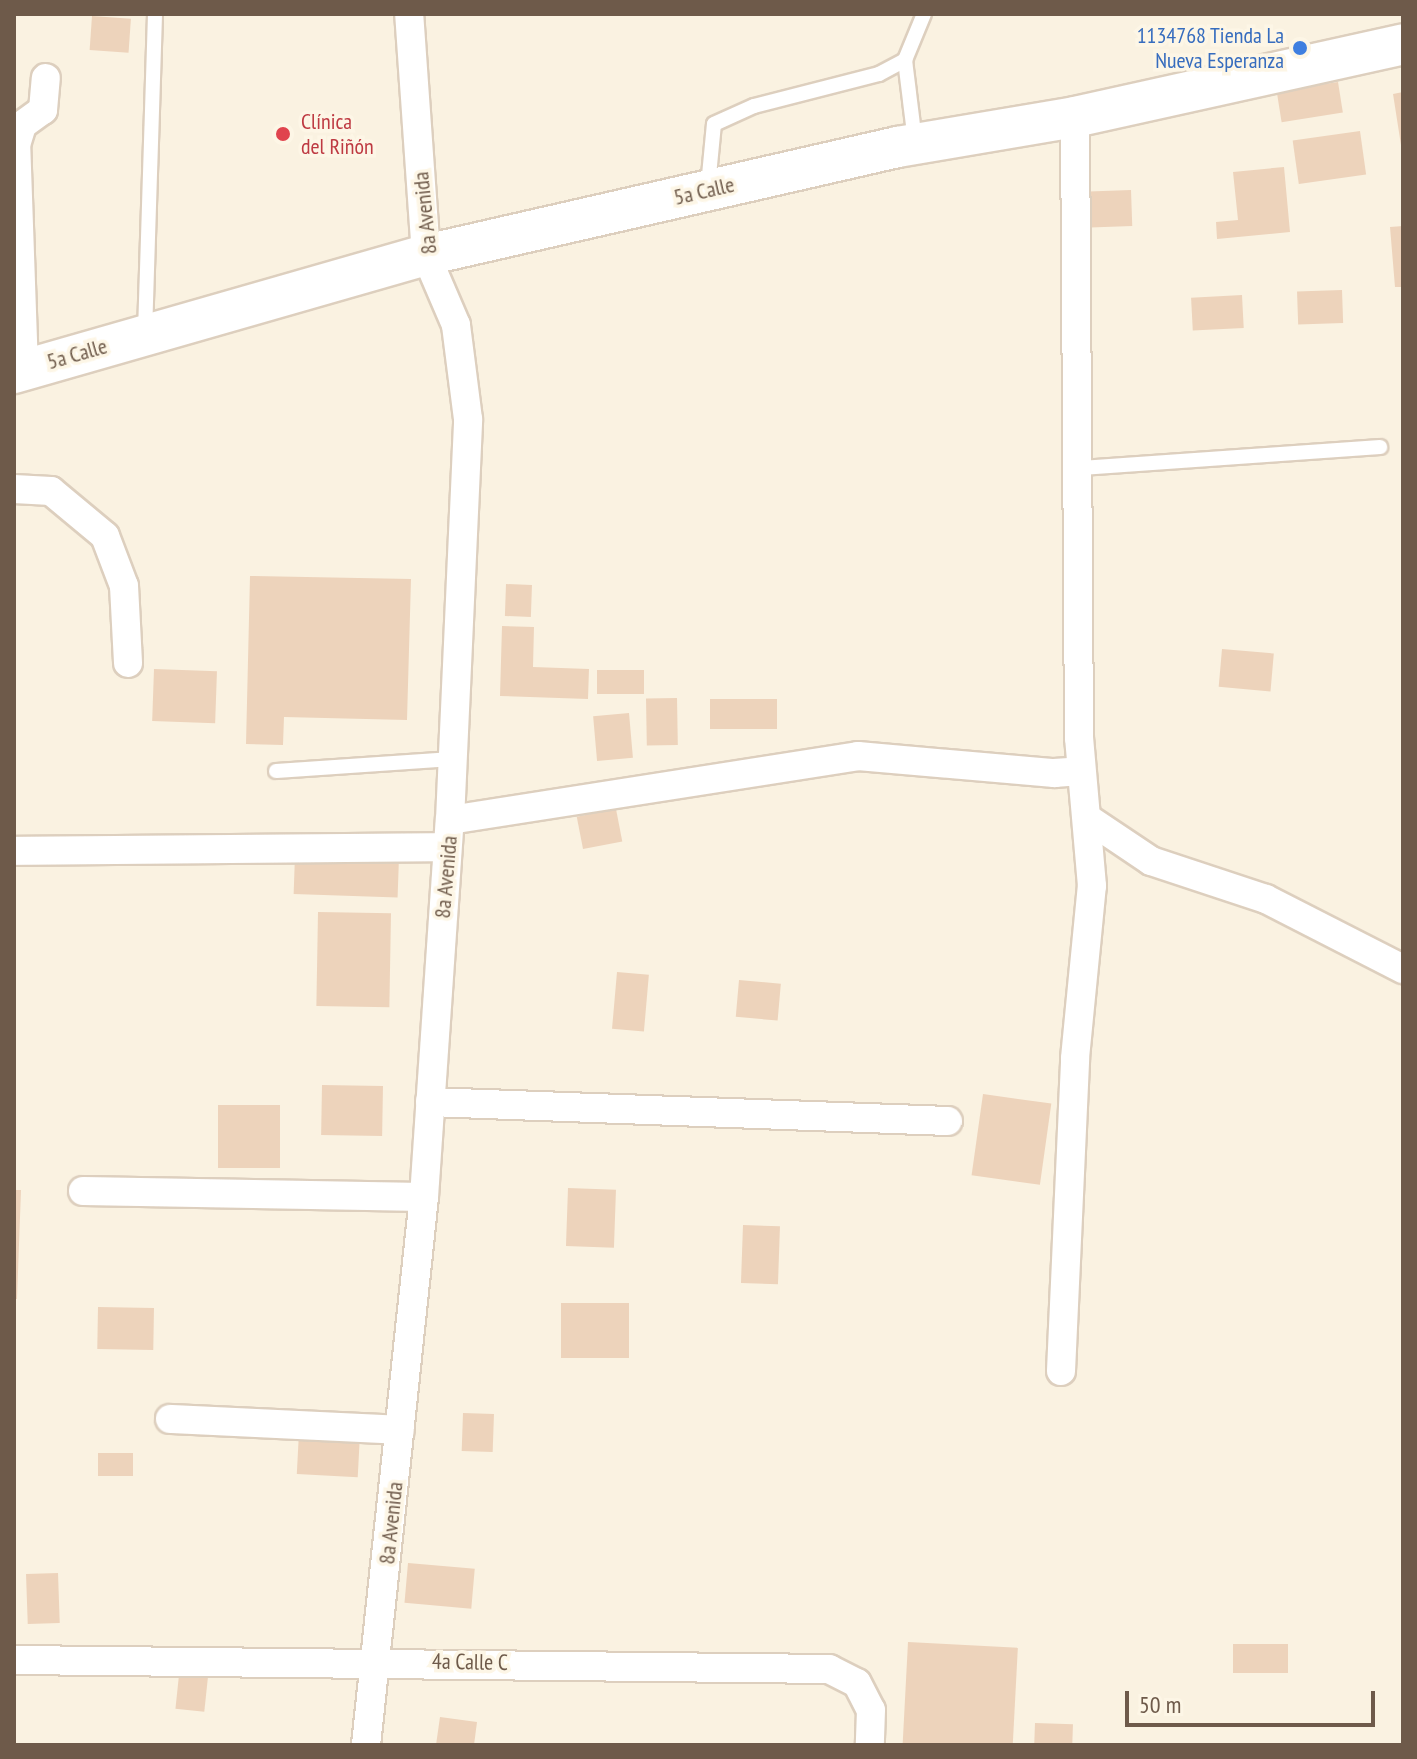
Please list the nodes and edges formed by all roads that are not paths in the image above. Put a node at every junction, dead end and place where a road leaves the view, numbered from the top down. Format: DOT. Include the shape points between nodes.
graph roads {
  1 [pos="155,14"];
  2 [pos="409,14"];
  3 [pos="924,14"];
  4 [pos="1403,44"];
  5 [pos="905,60"];
  6 [pos="46,78"];
  7 [pos="1075,117"];
  8 [pos="916,145"];
  9 [pos="708,190"];
  10 [pos="426,255"];
  11 [pos="145,334"];
  12 [pos="19,371"];
  13 [pos="1380,447"];
  14 [pos="1081,468"];
  15 [pos="14,489"];
  16 [pos="128,663"];
  17 [pos="453,759"];
  18 [pos="276,771"];
  19 [pos="1081,771"];
  20 [pos="1087,818"];
  21 [pos="448,834"];
  22 [pos="14,851"];
  23 [pos="1403,969"];
  24 [pos="430,1102"];
  25 [pos="948,1121"];
  26 [pos="83,1191"];
  27 [pos="424,1197"];
  28 [pos="1061,1371"];
  29 [pos="170,1419"];
  30 [pos="400,1430"];
  31 [pos="14,1660"];
  32 [pos="377,1661"];
  33 [pos="366,1745"];
  34 [pos="870,1745"];
  1 -- 11 [label="lane"];
  2 -- 10 [label="street, 8a Avenida"];
  3 -- 5 [label="lane"];
  4 -- 7 [label="main road, 5a Calle"];
  5 -- 8 [label="lane"];
  5 -- 9 [label="lane" via="879,74 780,98 714,124 708,139"];
  6 -- 12 [label="street" via="43,110 22,125 16,145"];
  7 -- 8 [label="main road, 5a Calle"];
  7 -- 14 [label="street"];
  8 -- 9 [label="main road, 5a Calle"];
  9 -- 10 [label="main road, 5a Calle"];
  10 -- 11 [label="main road, 5a Calle"];
  10 -- 17 [label="street, 8a Avenida" via="456,325 468,419"];
  11 -- 12 [label="main road, 5a Calle"];
  13 -- 14 [label="lane"];
  14 -- 19 [label="street"];
  15 -- 16 [label="street" via="51,491 105,536 124,586"];
  17 -- 18 [label="lane"];
  17 -- 21 [label="street, 8a Avenida"];
  19 -- 20 [label="street"];
  19 -- 21 [label="street" via="858,756"];
  20 -- 23 [label="street" via="1151,861 1266,899"];
  20 -- 28 [label="street" via="1092,886 1075,1058"];
  21 -- 22 [label="street"];
  21 -- 24 [label="street, 8a Avenida"];
  24 -- 25 [label="street"];
  24 -- 27 [label="street, 8a Avenida"];
  26 -- 27 [label="street"];
  27 -- 30 [label="street, 8a Avenida"];
  29 -- 30 [label="street"];
  30 -- 32 [label="street, 8a Avenida"];
  31 -- 32 [label="street, 4a Calle C"];
  32 -- 33 [label="street, 8a Avenida"];
  32 -- 34 [label="street, 4a Calle C" via="829,1669 857,1683 871,1710"];
}
